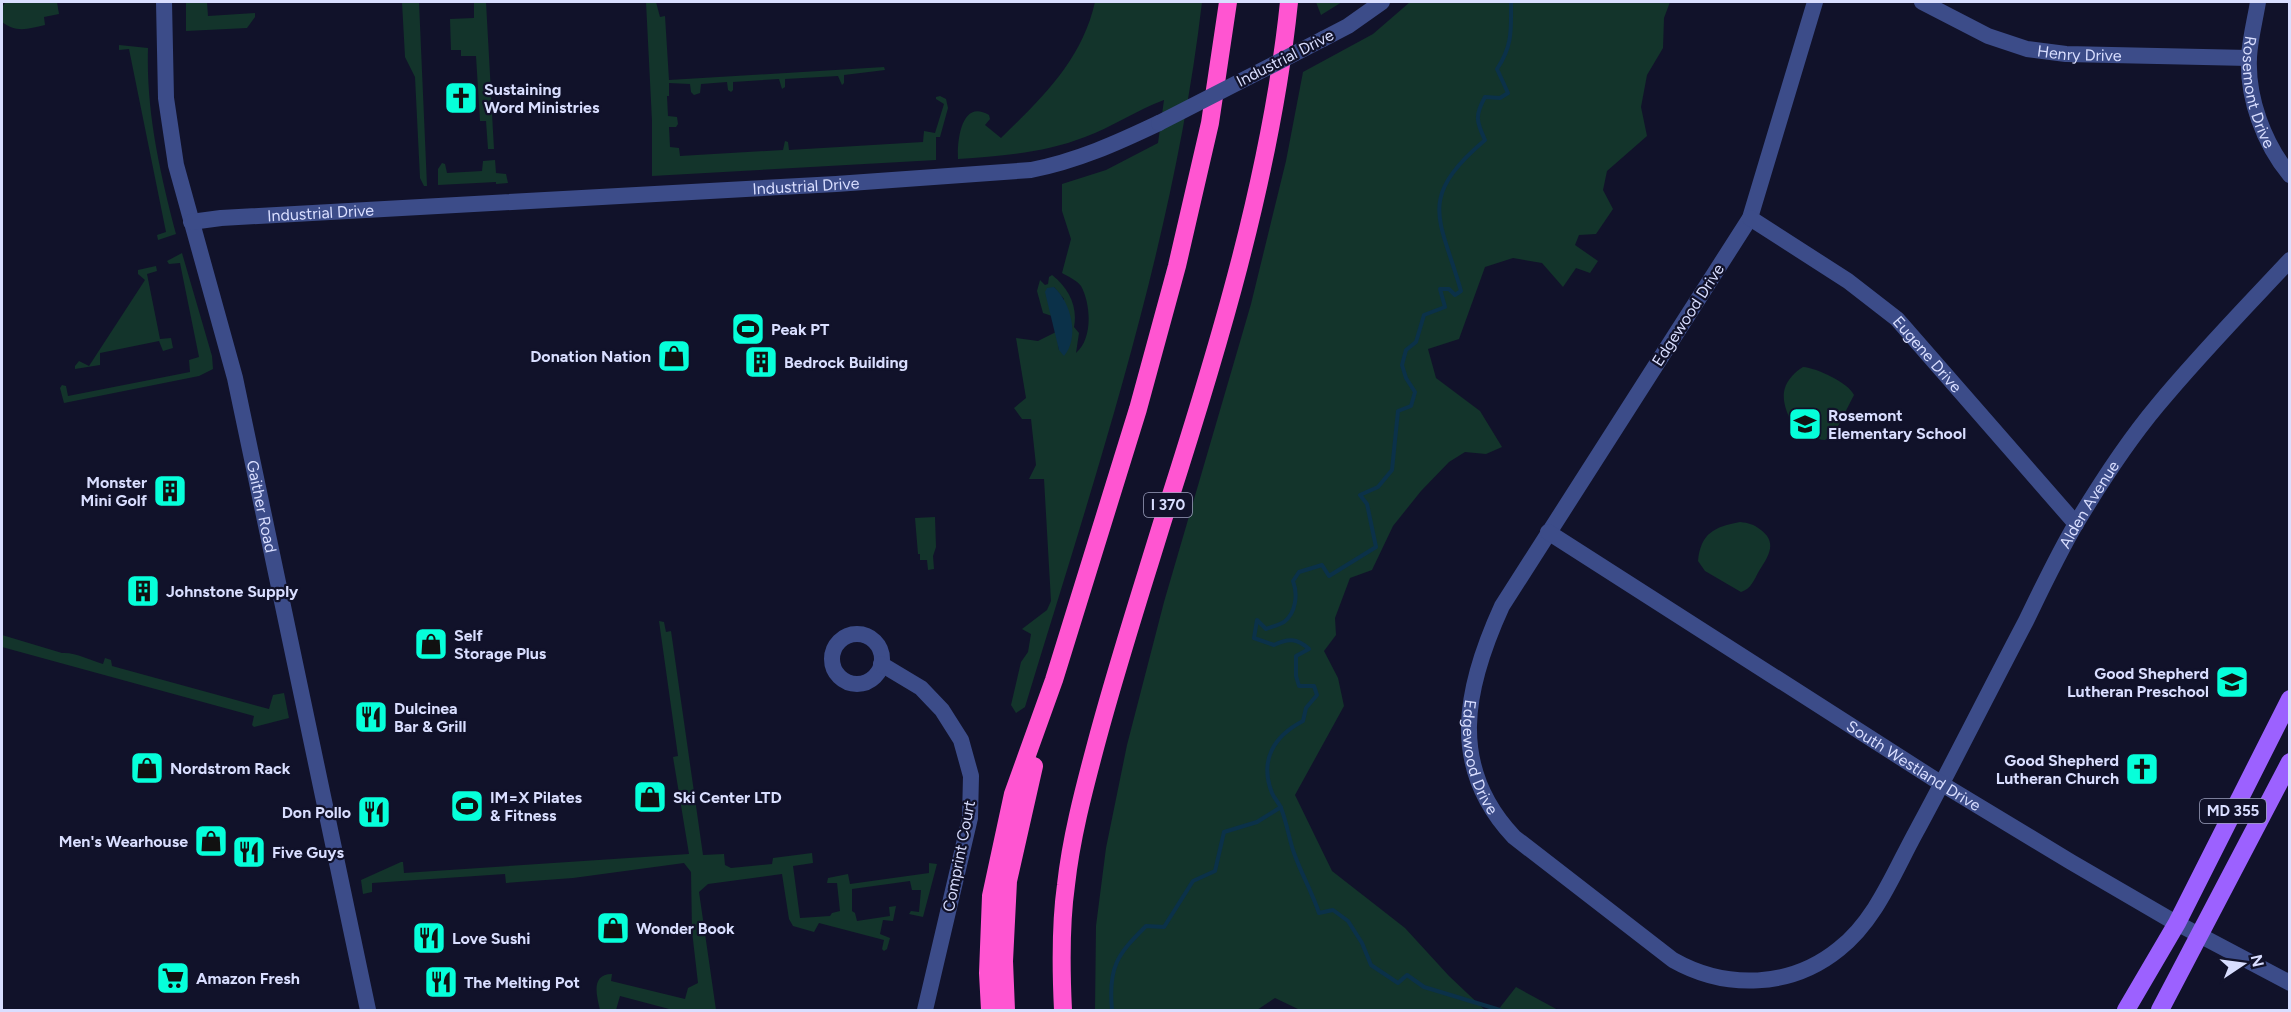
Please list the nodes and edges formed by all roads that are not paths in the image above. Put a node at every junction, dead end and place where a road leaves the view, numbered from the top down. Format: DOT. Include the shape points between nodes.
graph roads {
  1 [pos="164,2"];
  2 [pos="1228,2"];
  3 [pos="1289,2"];
  4 [pos="1382,2"];
  5 [pos="1815,2"];
  6 [pos="1922,2"];
  7 [pos="2258,2"];
  8 [pos="2249,58"];
  9 [pos="2289,175"];
  10 [pos="1750,218"];
  11 [pos="191,222"];
  12 [pos="2289,260"];
  13 [pos="2076,524"];
  14 [pos="1548,532"];
  15 [pos="881,664"];
  16 [pos="1054,680"];
  17 [pos="2289,699"];
  18 [pos="2289,762"];
  19 [pos="1942,784"];
  20 [pos="2177,922"];
  21 [pos="2198,934"];
  22 [pos="2289,983"];
  23 [pos="368,1011"];
  24 [pos="925,1011"];
  25 [pos="990,1011"];
  26 [pos="1006,1011"];
  27 [pos="1063,1011"];
  28 [pos="2126,1011"];
  29 [pos="2160,1011"];
  1 -- 11 [label="street, Gaither Road" via="170,132"];
  2 -- 16 [label="highway" via="1210,123 1177,267 1138,409"];
  3 -- 27 [label="highway, I 370" via="1271,129 1237,268 1194,424 1116,670 1076,819 1065,887"];
  4 -- 11 [label="street, Industrial Drive, bridge" via="1348,26 1159,123 1101,150 1030,170"];
  5 -- 10 [label="street, Edgewood Drive"];
  6 -- 8 [label="street, Henry Drive" via="1988,36 2027,49 2066,54"];
  7 -- 8 [label="street, Rosemont Drive"];
  8 -- 9 [label="street, Rosemont Drive" via="2254,105 2268,143"];
  10 -- 13 [label="street, Eugene Drive" via="1848,280 1897,319"];
  10 -- 14 [label="street, Edgewood Drive"];
  11 -- 23 [label="street, Gaither Road" via="238,387"];
  12 -- 13 [label="street, Alden Avenue" via="2156,406 2116,459"];
  13 -- 19 [label="street, Alden Avenue"];
  14 -- 19 [label="street, South Westland Drive"];
  14 -- 19 [label="street, Edgewood Drive" via="1502,606 1485,646 1468,727 1472,765 1500,823 1514,837 1673,960 1710,976 1739,981 1771,980 1811,967 1839,949 1867,921"];
  15 -- 24 [label="street, Comprint Court" via="921,688 942,710 961,740 971,777 970,818"];
  16 -- 25 [label="highway" via="1013,795 991,896"];
  16 -- 26 [label="highway" via="1008,881"];
  17 -- 20 [label="main road, MD 355"];
  18 -- 21 [label="main road, MD 355"];
  19 -- 20 [label="street, South Westland Drive"];
  20 -- 21 [label="street, South Westland Drive"];
  20 -- 28 [label="main road, MD 355"];
  21 -- 22 [label="street, South Westland Drive"];
  21 -- 29 [label="main road, MD 355"];
}
